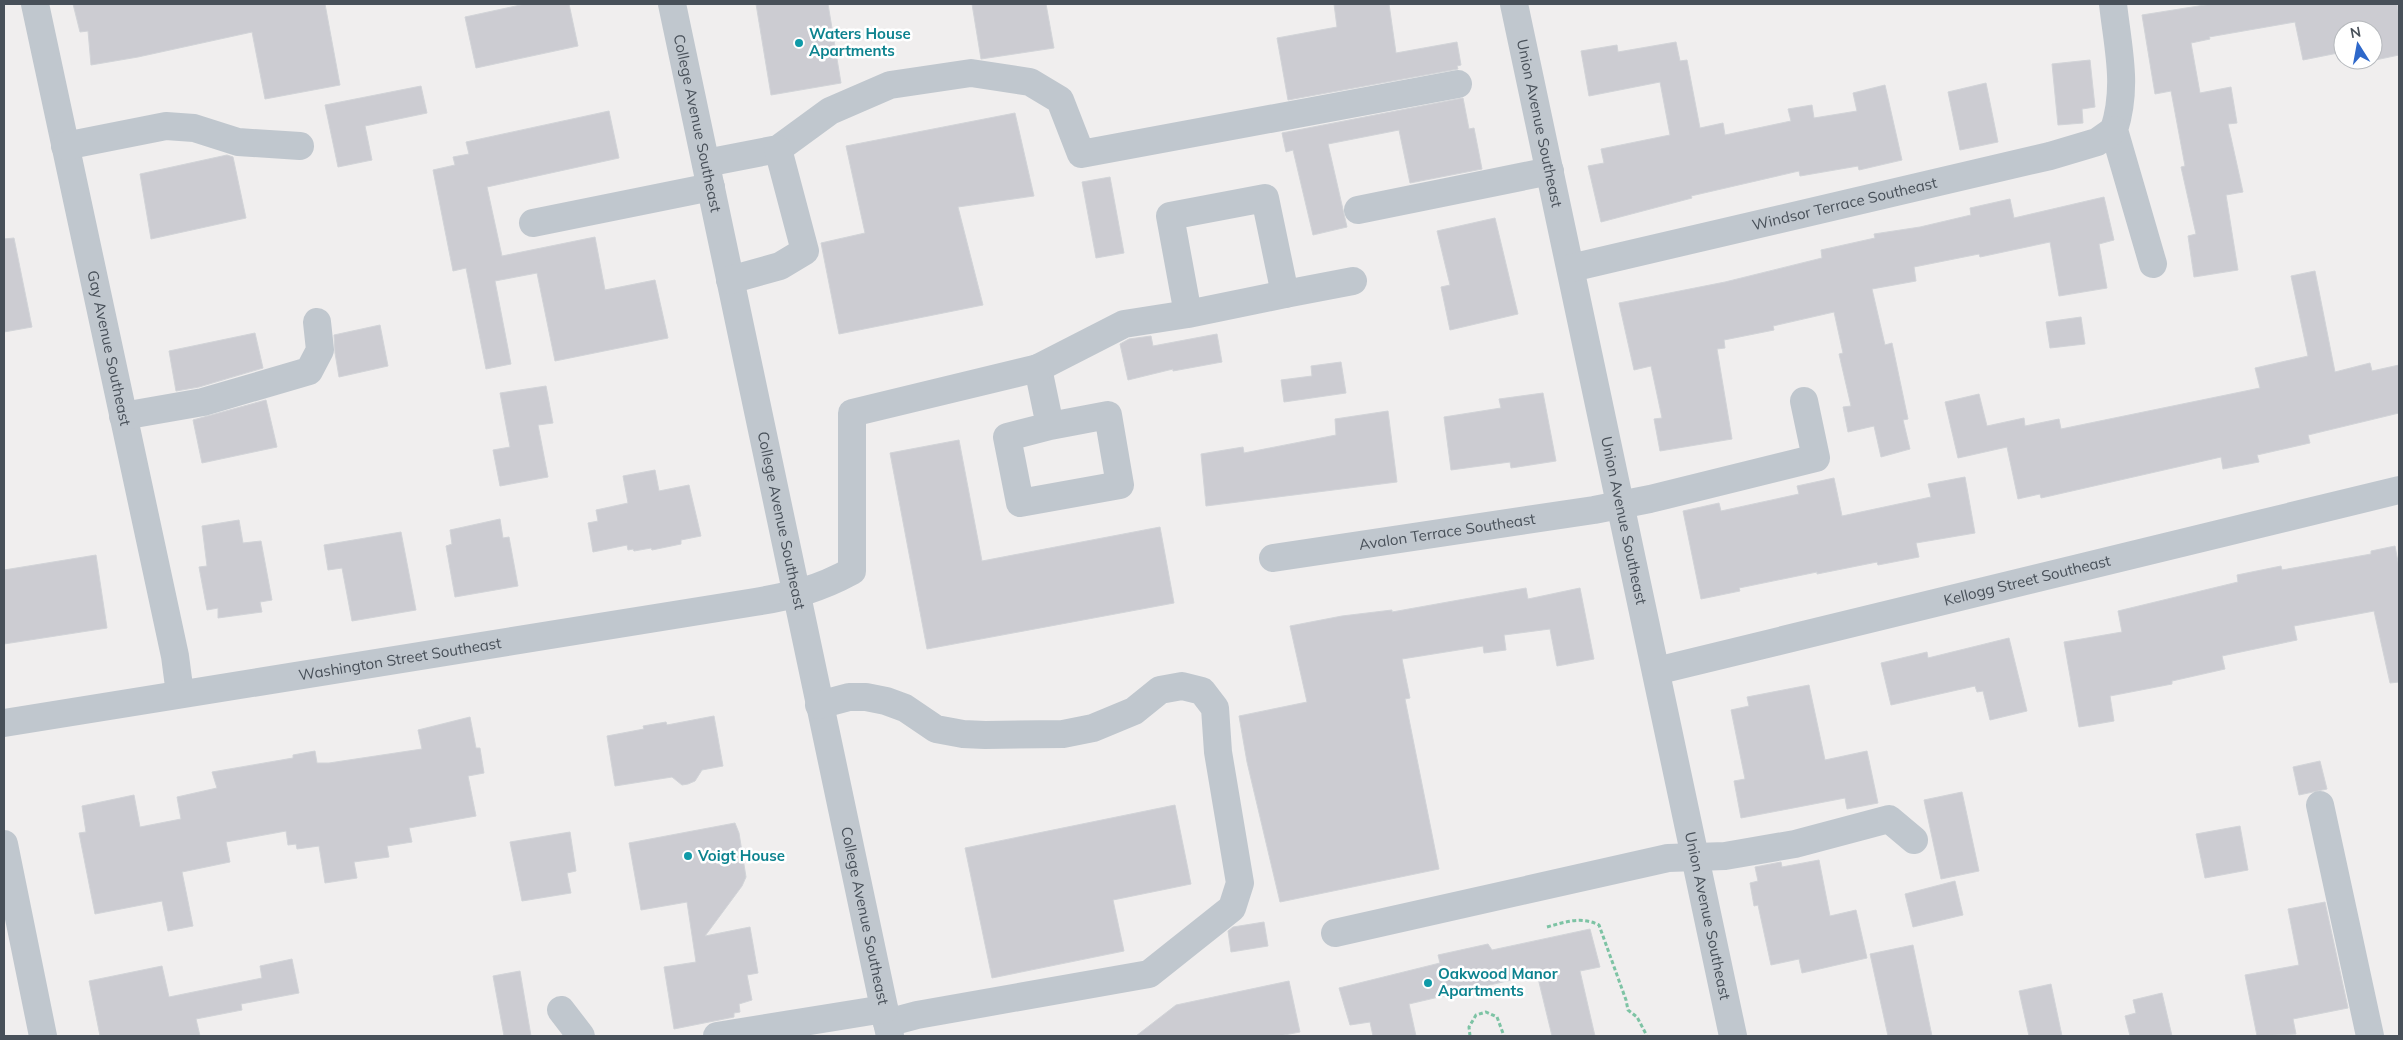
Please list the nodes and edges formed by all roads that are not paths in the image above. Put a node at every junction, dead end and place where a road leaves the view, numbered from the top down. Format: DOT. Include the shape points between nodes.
graph roads {
  1 [pos="35,4"];
  2 [pos="672,4"];
  3 [pos="1514,4"];
  4 [pos="2113,4"];
  5 [pos="1458,84"];
  6 [pos="2114,130"];
  7 [pos="65,146"];
  8 [pos="300,146"];
  9 [pos="778,148"];
  10 [pos="1550,171"];
  11 [pos="708,175"];
  12 [pos="1358,210"];
  13 [pos="533,223"];
  14 [pos="2153,264"];
  15 [pos="1571,268"];
  16 [pos="730,280"];
  17 [pos="1353,281"];
  18 [pos="1285,294"];
  19 [pos="1188,314"];
  20 [pos="316,322"];
  21 [pos="1038,368"];
  22 [pos="1804,400"];
  23 [pos="123,416"];
  24 [pos="1050,426"];
  25 [pos="2399,490"];
  26 [pos="1621,505"];
  27 [pos="1273,558"];
  28 [pos="796,595"];
  29 [pos="1656,671"];
  30 [pos="180,694"];
  31 [pos="819,705"];
  32 [pos="4,723"];
  33 [pos="2320,805"];
  34 [pos="1914,840"];
  35 [pos="4,844"];
  36 [pos="1695,857"];
  37 [pos="1335,933"];
  38 [pos="561,1010"];
  39 [pos="887,1023"];
  40 [pos="43,1036"];
  41 [pos="581,1036"];
  42 [pos="716,1036"];
  43 [pos="1733,1036"];
  44 [pos="2370,1036"];
  1 -- 7 [label="street, Gay Avenue Southeast"];
  2 -- 11 [label="street, College Avenue Southeast"];
  3 -- 10 [label="street, Union Avenue Southeast"];
  4 -- 6 [label="street" via="2123,84 2121,108"];
  5 -- 9 [label="street" via="1081,154 1060,100 1030,82 971,73 890,85 830,111"];
  6 -- 14 [label="street"];
  6 -- 15 [label="street, Windsor Terrace Southeast" via="2097,142 2050,156"];
  7 -- 8 [label="street" via="166,126 194,128 238,142"];
  7 -- 23 [label="street, Gay Avenue Southeast"];
  9 -- 11 [label="street"];
  9 -- 16 [label="street" via="805,251 780,266"];
  10 -- 12 [label="street"];
  10 -- 15 [label="street, Union Avenue Southeast"];
  11 -- 13 [label="street"];
  11 -- 16 [label="street, College Avenue Southeast"];
  15 -- 26 [label="street, Union Avenue Southeast"];
  16 -- 28 [label="street, College Avenue Southeast"];
  17 -- 18 [label="street"];
  18 -- 19 [label="street"];
  18 -- 19 [label="street" via="1265,198 1170,216"];
  19 -- 21 [label="street" via="1124,324"];
  20 -- 23 [label="street" via="320,350 309,371 203,402"];
  21 -- 24 [label="street"];
  21 -- 28 [label="street, Washington Street Southeast" via="852,413 852,571 826,585"];
  22 -- 26 [label="street, Avalon Terrace Southeast" via="1816,458"];
  23 -- 30 [label="street, Gay Avenue Southeast"];
  25 -- 29 [label="street, Kellogg Street Southeast"];
  26 -- 27 [label="street, Avalon Terrace Southeast"];
  26 -- 29 [label="street, Union Avenue Southeast"];
  28 -- 30 [label="street, Washington Street Southeast"];
  28 -- 31 [label="street, College Avenue Southeast"];
  29 -- 36 [label="street, Union Avenue Southeast"];
  30 -- 32 [label="street, Washington Street Southeast"];
  31 -- 39 [label="street, College Avenue Southeast"];
  31 -- 39 [label="street" via="849,697 866,697 905,708 936,729 985,735 1063,734 1093,728 1134,711 1160,690 1182,686 1202,691 1215,708 1218,752 1240,884 1232,908 1149,974"];
  33 -- 44 [label="street"];
  34 -- 36 [label="street" via="1889,819 1795,844 1725,856"];
  35 -- 40 [label="street"];
  36 -- 37 [label="street" via="1668,858"];
  36 -- 43 [label="street, Union Avenue Southeast"];
  38 -- 41 [label="street"];
  39 -- 42 [label="street"];
}
